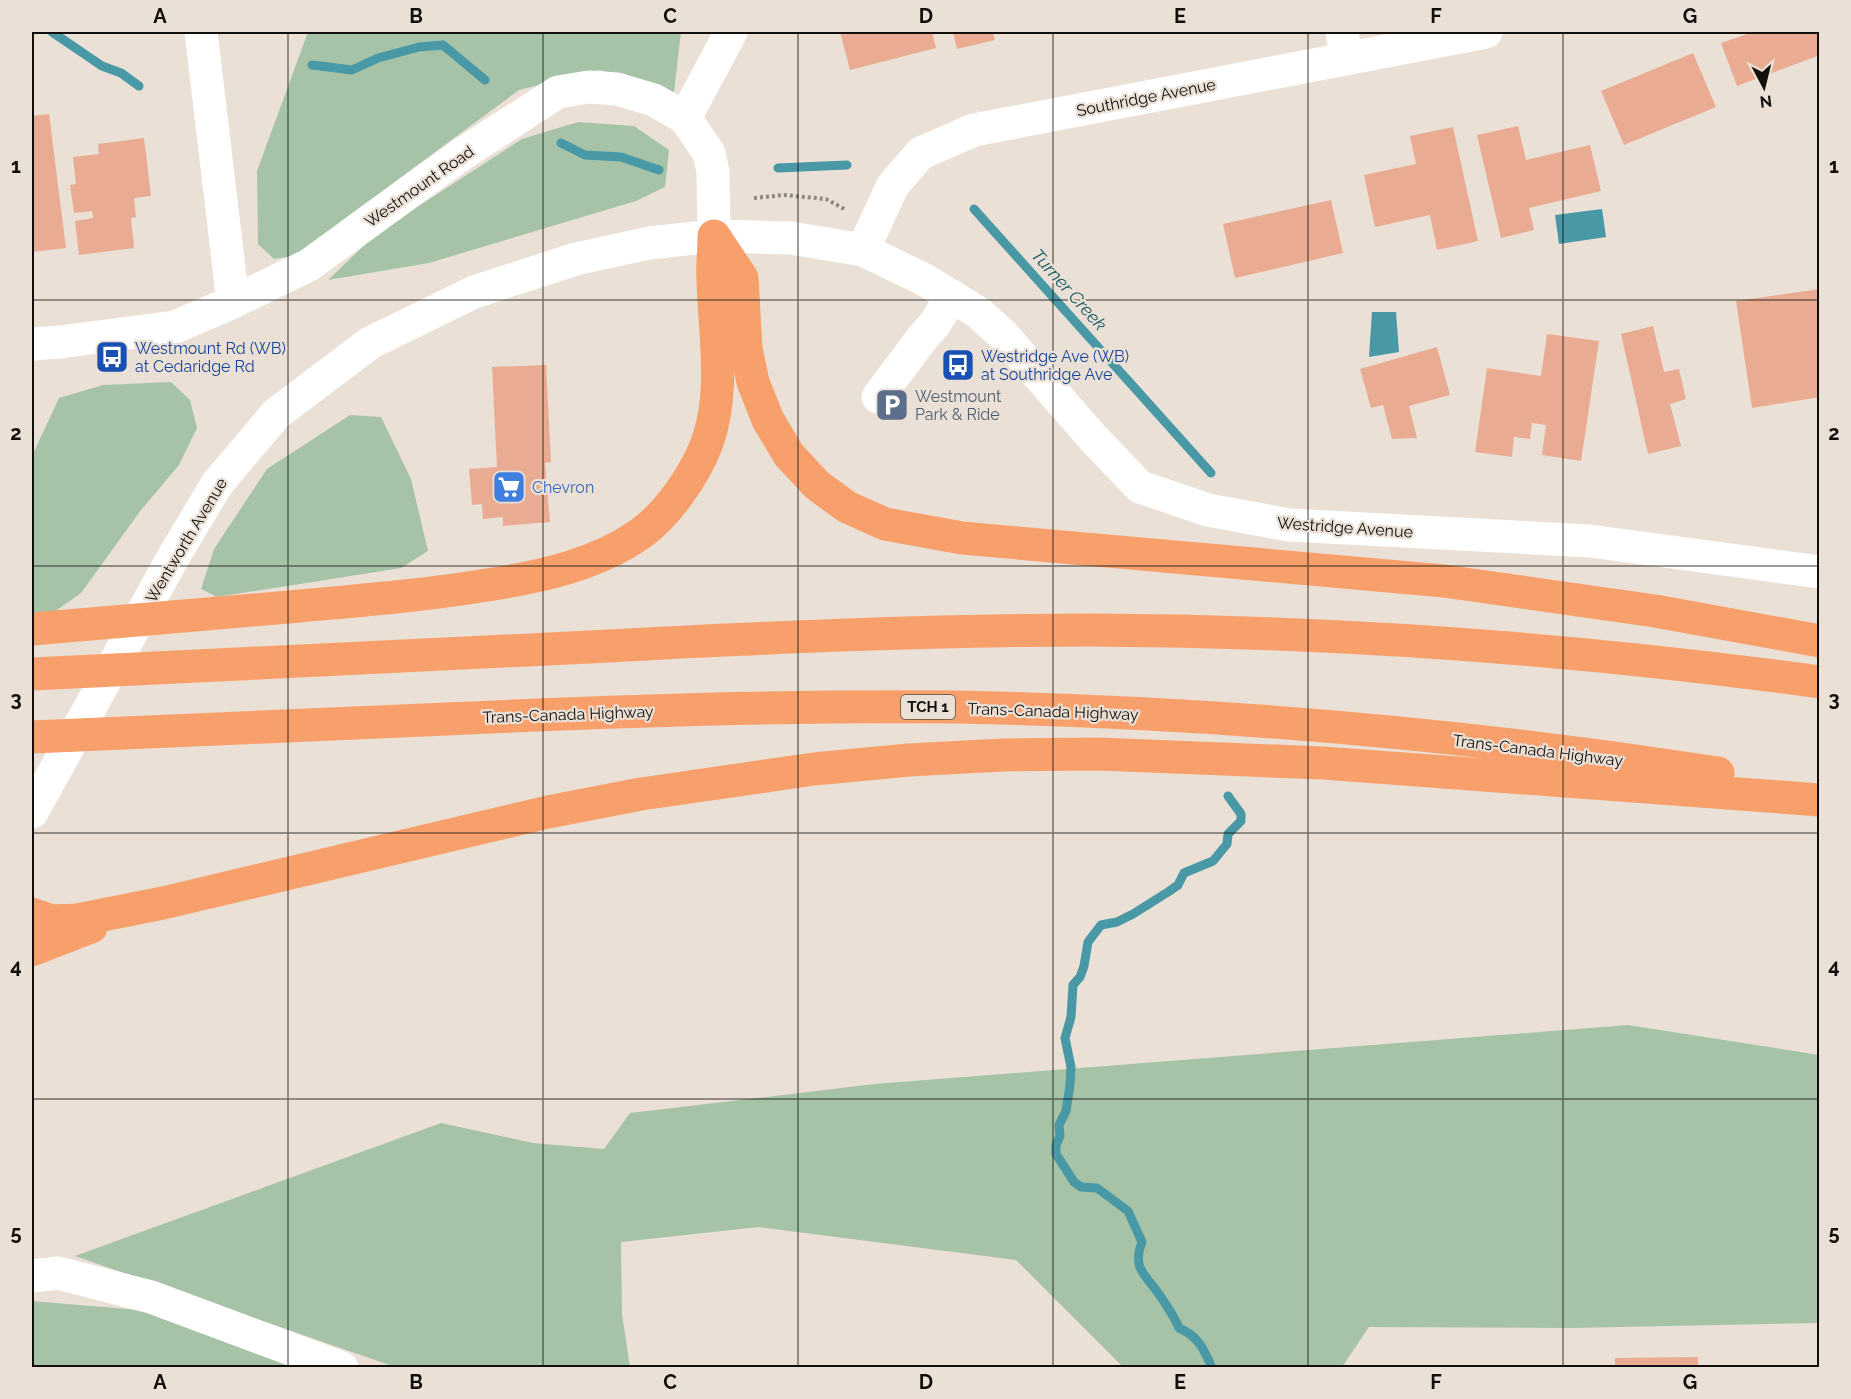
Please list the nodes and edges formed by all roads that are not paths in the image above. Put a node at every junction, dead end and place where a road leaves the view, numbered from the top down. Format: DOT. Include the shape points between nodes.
graph roads {
  1 [pos="201,32"];
  2 [pos="222,32"];
  3 [pos="731,32"];
  4 [pos="1486,32"];
  5 [pos="1344,45"];
  6 [pos="685,118"];
  7 [pos="228,167"];
  8 [pos="714,236"];
  9 [pos="868,237"];
  10 [pos="244,296"];
  11 [pos="952,296"];
  12 [pos="32,344"];
  13 [pos="878,397"];
  14 [pos="1820,572"];
  15 [pos="32,629"];
  16 [pos="1820,641"];
  17 [pos="32,674"];
  18 [pos="1820,682"];
  19 [pos="32,737"];
  20 [pos="1820,790"];
  21 [pos="1820,800"];
  22 [pos="32,812"];
  23 [pos="163,903"];
  24 [pos="32,914"];
  25 [pos="32,950"];
  26 [pos="32,1276"];
  27 [pos="342,1368"];
  1 -- 7 [label="street"];
  2 -- 7 [label="street"];
  3 -- 6 [label="street"];
  4 -- 5 [label="street, Southridge Avenue"];
  5 -- 9 [label="street, Southridge Avenue" via="974,130 921,153 893,185"];
  6 -- 8 [label="street, Westmount Road" via="709,153"];
  6 -- 10 [label="street, Westmount Road" via="654,99 617,89 589,87 558,92 462,154 309,265"];
  7 -- 10 [label="street"];
  8 -- 9 [label="street, Westridge Avenue"];
  8 -- 15 [label="highway" via="718,373 707,443 670,505 641,534 567,569 458,591"];
  8 -- 16 [label="highway" via="742,278 746,349 753,382 768,420 789,455 817,485 847,507 885,524 962,538 1444,581 1655,611"];
  8 -- 22 [label="street, Wentworth Avenue" via="649,243 576,259 474,292 370,343 276,414 217,484"];
  9 -- 11 [label="street, Westridge Avenue"];
  10 -- 12 [label="street, Westmount Road" via="175,327"];
  11 -- 13 [label="street"];
  11 -- 14 [label="street, Westridge Avenue" via="1004,336 1140,487 1208,510 1289,525 1590,541"];
  17 -- 18 [label="highway" via="730,639 1092,630 1466,645"];
  19 -- 20 [label="highway, Trans-Canada Highway / TCH 1" via="713,708 980,708 1200,717 1439,738 1685,768"];
  21 -- 23 [label="highway" via="1311,762 1099,754 909,759 641,794 548,812"];
  23 -- 24 [label="highway" via="77,920 52,921"];
  23 -- 25 [label="highway"];
  26 -- 27 [label="street" via="58,1273 152,1297"];
}
